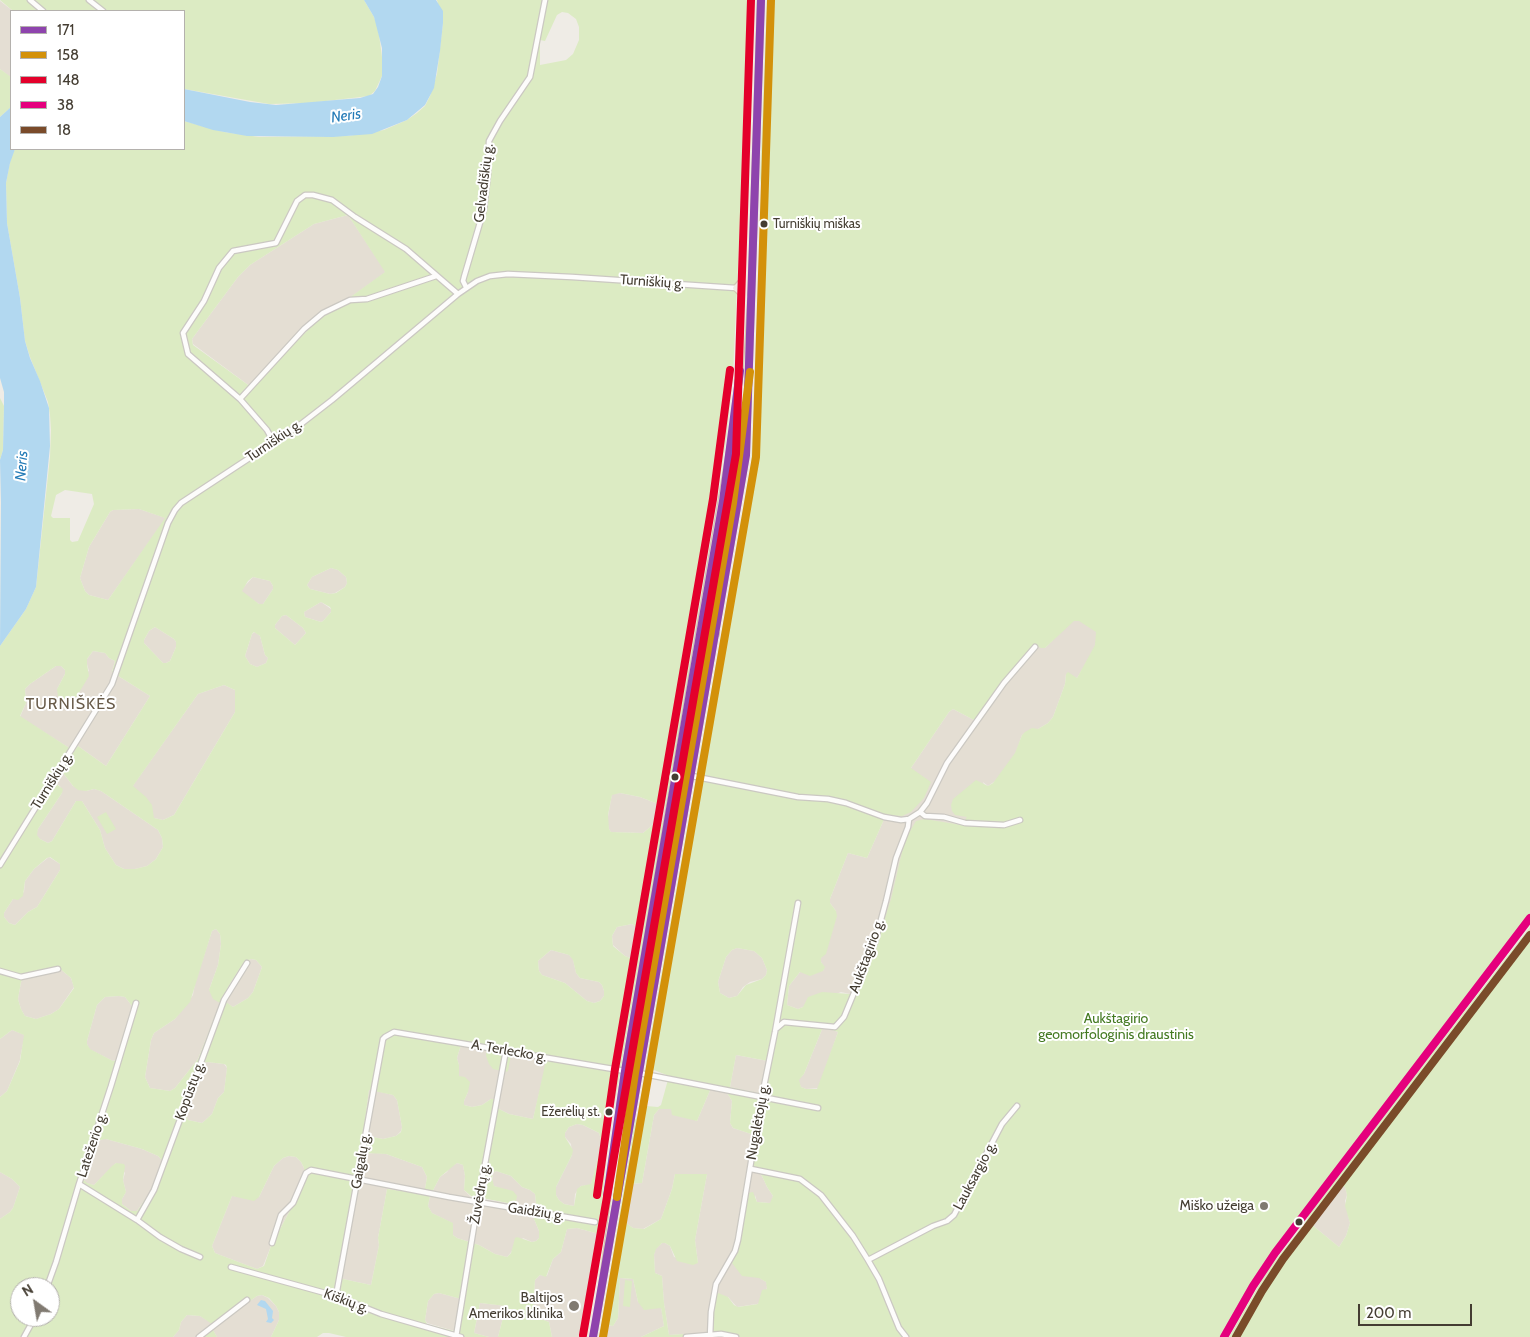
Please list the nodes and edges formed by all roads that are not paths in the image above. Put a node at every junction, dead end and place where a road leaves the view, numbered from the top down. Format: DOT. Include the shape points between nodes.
graph roads {
  1 [pos="30,0"];
  2 [pos="90,0"];
  3 [pos="545,0"];
  4 [pos="754,0"];
  5 [pos="761,0"];
  6 [pos="42,10"];
  7 [pos="102,10"];
  8 [pos="748,201"];
  9 [pos="755,202"];
  10 [pos="436,276"];
  11 [pos="746,278"];
  12 [pos="466,287"];
  13 [pos="736,288"];
  14 [pos="458,294"];
  15 [pos="744,297"];
  16 [pos="742,343"];
  17 [pos="751,343"];
  18 [pos="240,399"];
  19 [pos="274,443"];
  20 [pos="701,631"];
  21 [pos="716,634"];
  22 [pos="1035,647"];
  23 [pos="692,776"];
  24 [pos="920,812"];
  25 [pos="909,819"];
  26 [pos="1020,820"];
  27 [pos="0,865"];
  28 [pos="798,902"];
  29 [pos="1530,918"];
  30 [pos="247,963"];
  31 [pos="58,969"];
  32 [pos="0,971"];
  33 [pos="136,1003"];
  34 [pos="394,1032"];
  35 [pos="775,1032"];
  36 [pos="506,1050"];
  37 [pos="625,1071"];
  38 [pos="639,1073"];
  39 [pos="762,1096"];
  40 [pos="1017,1106"];
  41 [pos="818,1108"];
  42 [pos="750,1169"];
  43 [pos="358,1181"];
  44 [pos="79,1184"];
  45 [pos="478,1202"];
  46 [pos="605,1215"];
  47 [pos="136,1220"];
  48 [pos="595,1222"];
  49 [pos="602,1231"];
  50 [pos="272,1242"];
  51 [pos="200,1257"];
  52 [pos="868,1260"];
  53 [pos="231,1268"];
  54 [pos="51,1277"];
  55 [pos="336,1296"];
  56 [pos="247,1300"];
  57 [pos="457,1336"];
  58 [pos="710,1336"];
  59 [pos="199,1337"];
  60 [pos="588,1337"];
  61 [pos="593,1337"];
  62 [pos="686,1337"];
  63 [pos="736,1337"];
  64 [pos="906,1337"];
  65 [pos="1224,1337"];
  1 -- 6 [label="street"];
  2 -- 7 [label="street"];
  3 -- 12 [label="street, Gelvadiškių g." via="530,77 488,145 484,209 463,281"];
  4 -- 8 [label="main road"];
  5 -- 9 [label="main road"];
  8 -- 9 [label="main road"];
  8 -- 11 [label="main road"];
  9 -- 17 [label="main road"];
  10 -- 14 [label="street"];
  10 -- 18 [label="street" via="367,299 350,300 323,312"];
  10 -- 18 [label="street" via="406,249 332,200 313,194 302,196 296,201 276,243 233,251 219,268 204,301 183,333 188,354"];
  11 -- 13 [label="main road"];
  11 -- 15 [label="main road"];
  12 -- 13 [label="street, Turniškių g." via="490,276 508,274"];
  12 -- 14 [label="street, Turniškių g."];
  13 -- 15 [label="main road"];
  14 -- 19 [label="street, Turniškių g." via="332,400"];
  15 -- 16 [label="main road"];
  16 -- 17 [label="main road"];
  16 -- 20 [label="main road" via="732,438"];
  17 -- 21 [label="main road" via="746,455"];
  18 -- 19 [label="street"];
  19 -- 27 [label="street, Turniškių g." via="187,498 174,510 112,684"];
  20 -- 21 [label="main road"];
  20 -- 37 [label="main road"];
  21 -- 23 [label="main road"];
  22 -- 24 [label="street" via="1004,683 947,763"];
  23 -- 25 [label="street" via="798,797 828,798 884,817"];
  23 -- 38 [label="main road"];
  24 -- 25 [label="street"];
  24 -- 26 [label="street" via="925,816 965,823 1004,826"];
  25 -- 35 [label="street, Aukštagirio g." via="875,942 844,1017 835,1027 784,1022"];
  28 -- 35 [label="street, Nugalėtojų g."];
  29 -- 65 [label="main road" via="1275,1253"];
  30 -- 47 [label="street, Kopūstų g." via="224,1000 154,1190"];
  31 -- 32 [label="street" via="21,977"];
  33 -- 44 [label="street, Latežerio g."];
  34 -- 36 [label="street, A. Terlecko g."];
  34 -- 43 [label="street, Gaigalų g." via="383,1040"];
  35 -- 39 [label="street, Nugalėtojų g."];
  36 -- 37 [label="street, A. Terlecko g."];
  36 -- 45 [label="street, Žuvėdrų g."];
  37 -- 38 [label="main road"];
  37 -- 46 [label="main road"];
  38 -- 39 [label="street"];
  38 -- 61 [label="main road"];
  39 -- 41 [label="street"];
  39 -- 42 [label="street, Nugalėtojų g."];
  40 -- 52 [label="street, Lauksargio g." via="1002,1124 954,1216"];
  42 -- 52 [label="street" via="800,1179 821,1195"];
  42 -- 58 [label="street, Nugalėtojų g." via="737,1246 716,1284"];
  43 -- 45 [label="street, Gaidžių g."];
  43 -- 50 [label="street, Gaidžių g." via="308,1171 293,1203 281,1215"];
  43 -- 55 [label="street, Gaigalų g."];
  44 -- 47 [label="street"];
  44 -- 54 [label="street, Latežerio g."];
  45 -- 48 [label="street, Gaidžių g."];
  45 -- 57 [label="street, Žuvėdrų g."];
  46 -- 48 [label="street"];
  46 -- 49 [label="main road"];
  47 -- 51 [label="street" via="160,1237"];
  48 -- 49 [label="street"];
  49 -- 60 [label="main road"];
  52 -- 64 [label="street"];
  53 -- 55 [label="street, Kiškių g."];
  55 -- 57 [label="street, Kiškių g." via="382,1314"];
  56 -- 59 [label="street"];
  58 -- 62 [label="street"];
  58 -- 63 [label="street" via="728,1334"];
}
